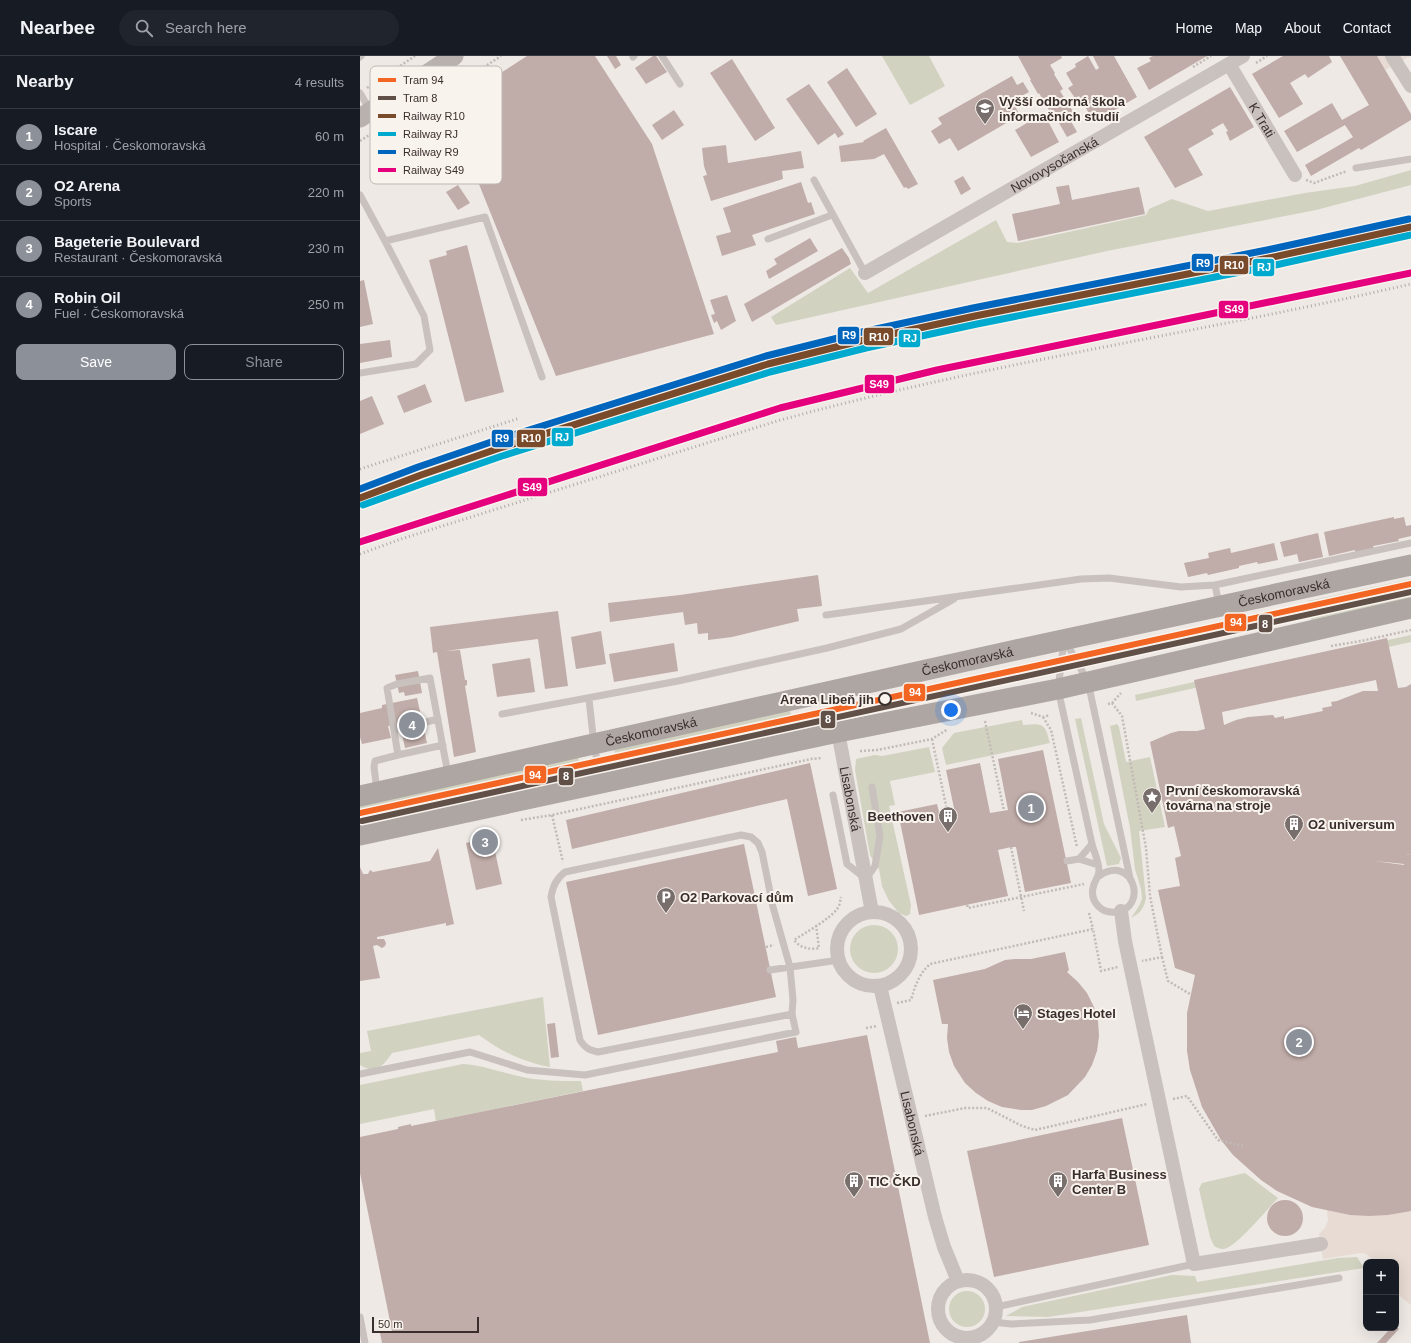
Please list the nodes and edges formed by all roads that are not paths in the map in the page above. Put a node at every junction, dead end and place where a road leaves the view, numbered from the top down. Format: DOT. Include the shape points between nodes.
graph roads {
  1 [pos="454,56"];
  2 [pos="662,56"];
  3 [pos="1243,56"];
  4 [pos="1392,56"];
  5 [pos="1230,64"];
  6 [pos="439,66"];
  7 [pos="680,84"];
  8 [pos="1411,86"];
  9 [pos="363,91"];
  10 [pos="365,115"];
  11 [pos="1411,159"];
  12 [pos="1356,168"];
  13 [pos="1295,175"];
  14 [pos="814,180"];
  15 [pos="360,195"];
  16 [pos="832,215"];
  17 [pos="768,239"];
  18 [pos="385,240"];
  19 [pos="865,273"];
  20 [pos="360,373"];
  21 [pos="542,377"];
  22 [pos="1411,543"];
  23 [pos="1411,565"];
  24 [pos="1216,585"];
  25 [pos="957,597"];
  26 [pos="1219,606"];
  27 [pos="1411,608"];
  28 [pos="826,615"];
  29 [pos="1064,640"];
  30 [pos="1088,682"];
  31 [pos="1058,689"];
  32 [pos="590,698"];
  33 [pos="502,714"];
  34 [pos="438,719"];
  35 [pos="394,730"];
  36 [pos="838,732"];
  37 [pos="594,744"];
  38 [pos="443,745"];
  39 [pos="398,755"];
  40 [pos="449,777"];
  41 [pos="601,783"];
  42 [pos="872,787"];
  43 [pos="369,794"];
  44 [pos="833,795"];
  45 [pos="360,835"];
  46 [pos="1092,844"];
  47 [pos="1080,858"];
  48 [pos="1067,861"];
  49 [pos="1098,865"];
  50 [pos="1098,876"];
  51 [pos="1130,878"];
  52 [pos="866,879"];
  53 [pos="1121,911"];
  54 [pos="872,912"];
  55 [pos="839,960"];
  56 [pos="790,966"];
  57 [pos="770,970"];
  58 [pos="880,986"];
  59 [pos="792,1014"];
  60 [pos="360,1074"];
  61 [pos="1321,1244"];
  62 [pos="1194,1264"];
  63 [pos="1339,1278"];
  64 [pos="958,1281"];
  65 [pos="996,1307"];
  66 [pos="360,1317"];
  67 [pos="994,1322"];
  68 [pos="969,1341"];
  69 [pos="365,1343"];
  1 -- 6 [label="main road"];
  2 -- 7 [label="lane"];
  3 -- 5 [label="street, Novovysočanská"];
  4 -- 8 [label="street"];
  5 -- 13 [label="street, K Trati"];
  5 -- 19 [label="street, Novovysočanská"];
  9 -- 10 [label="lane"];
  11 -- 12 [label="lane"];
  14 -- 16 [label="lane"];
  15 -- 18 [label="lane"];
  16 -- 17 [label="lane"];
  16 -- 19 [label="lane"];
  18 -- 20 [label="lane" via="424,316 430,350 416,364"];
  18 -- 21 [label="lane" via="485,217"];
  22 -- 24 [label="lane"];
  23 -- 26 [label="main road, Českomoravská"];
  24 -- 25 [label="lane" via="1181,587 1109,578 1081,579"];
  24 -- 26 [label="lane"];
  25 -- 28 [label="lane"];
  25 -- 32 [label="lane" via="901,629 827,648"];
  26 -- 29 [label="main road, Českomoravská"];
  27 -- 30 [label="main road"];
  29 -- 30 [label="lane"];
  29 -- 31 [label="lane"];
  29 -- 37 [label="main road, Českomoravská"];
  30 -- 31 [label="main road"];
  30 -- 51 [label="lane"];
  31 -- 36 [label="main road"];
  31 -- 46 [label="lane"];
  32 -- 33 [label="lane"];
  32 -- 37 [label="lane"];
  34 -- 35 [label="lane"];
  34 -- 35 [label="lane" via="430,678 397,684 387,688"];
  34 -- 38 [label="lane"];
  35 -- 39 [label="lane"];
  36 -- 41 [label="main road"];
  36 -- 52 [label="street, Lisabonská"];
  37 -- 40 [label="main road, Českomoravská"];
  37 -- 41 [label="lane"];
  38 -- 39 [label="lane"];
  38 -- 40 [label="lane"];
  39 -- 43 [label="lane" via="375,761"];
  40 -- 43 [label="main road, Českomoravská"];
  41 -- 45 [label="main road"];
  42 -- 52 [label="lane" via="880,836 874,866"];
  44 -- 52 [label="lane" via="847,864"];
  46 -- 47 [label="lane"];
  46 -- 49 [label="lane"];
  47 -- 48 [label="lane"];
  47 -- 49 [label="lane"];
  49 -- 50 [label="lane"];
  50 -- 51 [label="lane" via="1104,872 1118,870"];
  50 -- 53 [label="lane" via="1093,886 1096,903 1104,911"];
  51 -- 53 [label="lane" via="1135,888 1133,900"];
  52 -- 54 [label="street, Lisabonská"];
  53 -- 62 [label="street" via="1125,941"];
  54 -- 55 [label="street" via="861,914 844,928 838,938"];
  54 -- 58 [label="street" via="888,915 902,924 911,942 908,965 901,975 892,982"];
  55 -- 56 [label="lane"];
  55 -- 58 [label="street" via="843,970 859,983"];
  56 -- 57 [label="lane"];
  56 -- 59 [label="lane"];
  56 -- 59 [label="lane" via="773,907 762,852 758,843 751,837 741,835 565,872 558,877 553,887 551,897 580,1040 589,1051 598,1052"];
  58 -- 64 [label="street, Lisabonská" via="935,1217"];
  59 -- 60 [label="lane" via="796,1032 585,1076 527,1070 470,1052"];
  61 -- 62 [label="street"];
  62 -- 65 [label="lane"];
  63 -- 67 [label="lane" via="1090,1320 1012,1324"];
  64 -- 65 [label="street" via="975,1281 983,1285 990,1291"];
  64 -- 68 [label="street" via="944,1291 940,1298 938,1315 945,1330"];
  65 -- 67 [label="street"];
  66 -- 69 [label="lane"];
  67 -- 68 [label="street" via="983,1334"];
}
